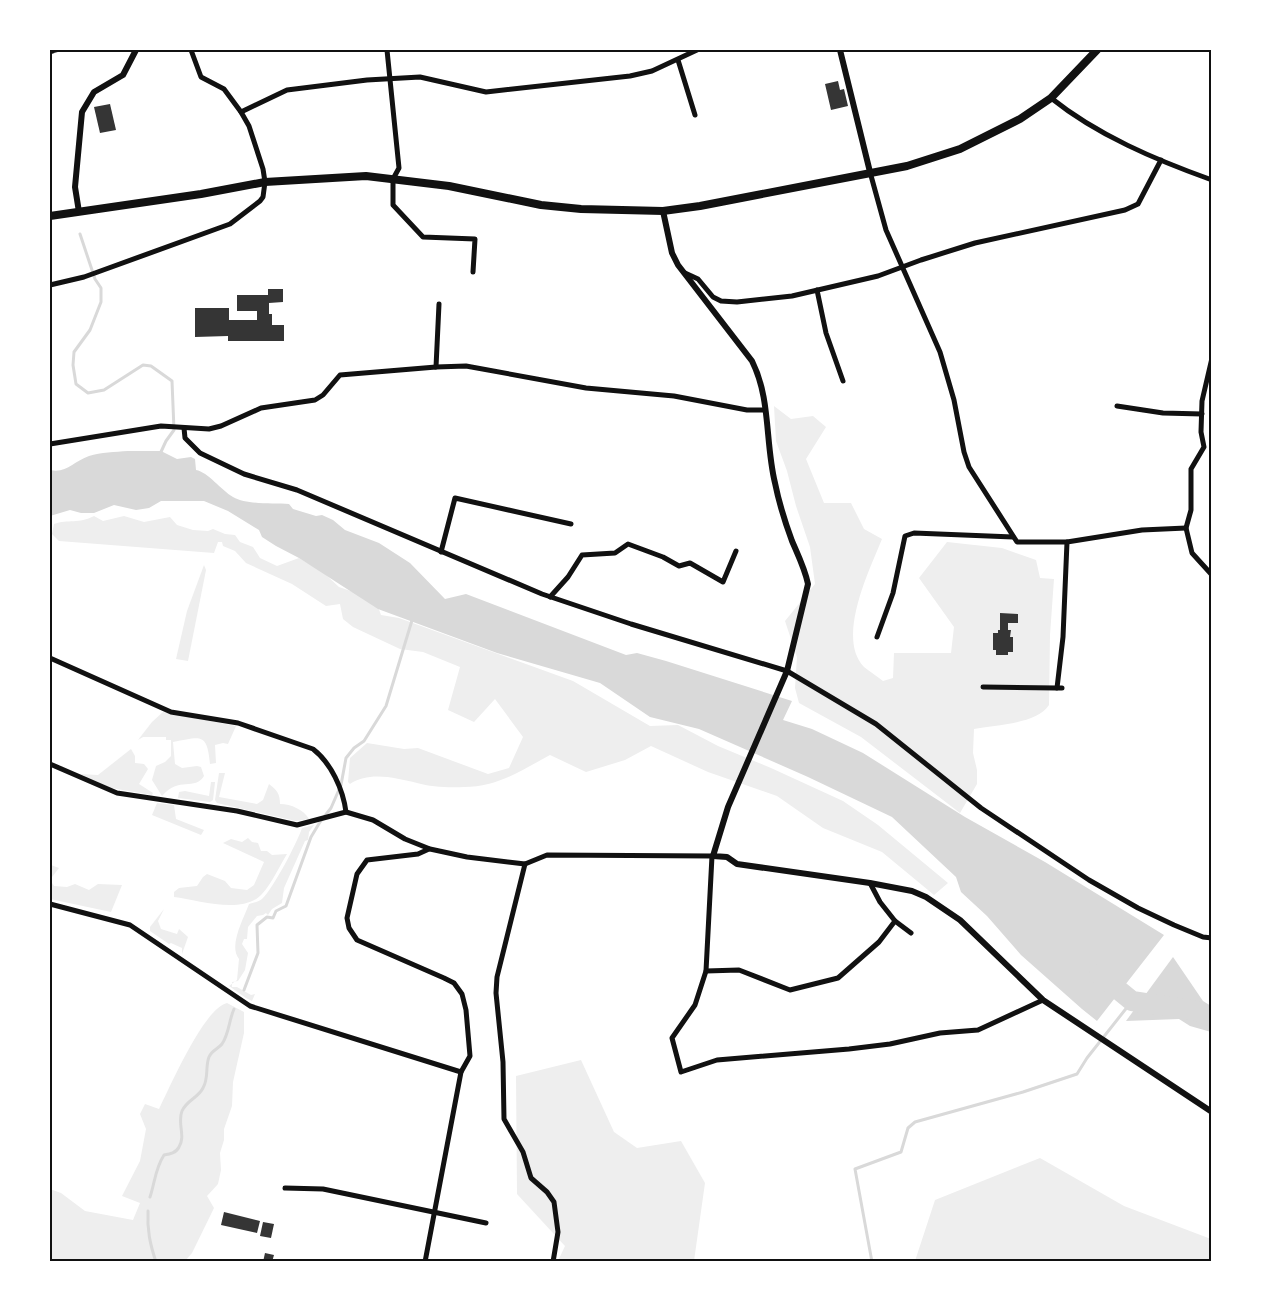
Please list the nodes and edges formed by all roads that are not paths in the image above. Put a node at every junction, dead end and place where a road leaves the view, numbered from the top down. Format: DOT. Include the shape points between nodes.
graph roads {
  1 [pos="56,50"];
  2 [pos="136,50"];
  3 [pos="191,50"];
  4 [pos="387,50"];
  5 [pos="697,50"];
  6 [pos="840,50"];
  7 [pos="1097,50"];
  8 [pos="50,52"];
  9 [pos="678,60"];
  10 [pos="391,79"];
  11 [pos="1051,98"];
  12 [pos="241,112"];
  13 [pos="695,115"];
  14 [pos="1161,160"];
  15 [pos="870,172"];
  16 [pos="393,179"];
  17 [pos="1212,180"];
  18 [pos="265,182"];
  19 [pos="663,211"];
  20 [pos="79,212"];
  21 [pos="50,216"];
  22 [pos="903,268"];
  23 [pos="473,272"];
  24 [pos="684,273"];
  25 [pos="50,285"];
  26 [pos="817,290"];
  27 [pos="439,304"];
  28 [pos="1212,358"];
  29 [pos="436,367"];
  30 [pos="843,381"];
  31 [pos="1117,406"];
  32 [pos="765,410"];
  33 [pos="1202,414"];
  34 [pos="183,427"];
  35 [pos="50,444"];
  36 [pos="571,524"];
  37 [pos="1186,528"];
  38 [pos="1013,537"];
  39 [pos="1067,542"];
  40 [pos="736,551"];
  41 [pos="441,552"];
  42 [pos="1212,574"];
  43 [pos="550,597"];
  44 [pos="877,637"];
  45 [pos="50,658"];
  46 [pos="786,673"];
  47 [pos="983,687"];
  48 [pos="50,764"];
  49 [pos="346,812"];
  50 [pos="430,849"];
  51 [pos="525,864"];
  52 [pos="870,883"];
  53 [pos="50,904"];
  54 [pos="895,921"];
  55 [pos="911,933"];
  56 [pos="1212,938"];
  57 [pos="706,971"];
  58 [pos="1043,1000"];
  59 [pos="461,1072"];
  60 [pos="1212,1112"];
  61 [pos="285,1188"];
  62 [pos="434,1212"];
  63 [pos="486,1223"];
  64 [pos="425,1262"];
  65 [pos="553,1262"];
  1 -- 8 [label="street"];
  2 -- 20 [label="street" via="123,75 94,92 82,112 75,187"];
  3 -- 12 [label="street" via="201,77 224,89"];
  4 -- 10 [label="street"];
  5 -- 9 [label="street"];
  6 -- 15 [label="street"];
  7 -- 11 [label="main road"];
  9 -- 10 [label="street" via="630,76 486,92 420,76"];
  9 -- 13 [label="street"];
  10 -- 12 [label="street" via="287,90"];
  10 -- 16 [label="street" via="399,168"];
  11 -- 14 [label="street" via="1092,127"];
  11 -- 15 [label="main road" via="1020,119 960,149 906,166"];
  12 -- 18 [label="street" via="249,126"];
  14 -- 17 [label="street"];
  14 -- 22 [label="street" via="1138,204 1125,210 975,243"];
  15 -- 19 [label="main road"];
  15 -- 22 [label="street" via="886,230"];
  16 -- 18 [label="main road" via="366,176"];
  16 -- 19 [label="main road" via="541,205"];
  16 -- 23 [label="street" via="393,205 423,237 475,239"];
  18 -- 20 [label="main road"];
  18 -- 25 [label="street" via="260,201 230,224 86,277"];
  19 -- 24 [label="street" via="672,253"];
  20 -- 21 [label="main road"];
  22 -- 26 [label="street"];
  22 -- 38 [label="street" via="940,352 969,467"];
  24 -- 26 [label="street" via="698,279 721,301 792,296"];
  24 -- 32 [label="street" via="752,361 764,391"];
  26 -- 30 [label="street" via="826,333"];
  27 -- 29 [label="street"];
  28 -- 33 [label="street"];
  29 -- 32 [label="street" via="466,366 586,388"];
  29 -- 34 [label="street" via="340,375 315,400 261,408 209,429"];
  31 -- 33 [label="street"];
  32 -- 46 [label="street" via="782,513 808,584"];
  33 -- 37 [label="street" via="1204,447 1191,469 1191,510"];
  34 -- 35 [label="street" via="170,425"];
  34 -- 41 [label="street" via="190,446 219,464 297,490"];
  36 -- 41 [label="street" via="455,498"];
  37 -- 39 [label="street" via="1142,530"];
  37 -- 42 [label="street" via="1192,554"];
  38 -- 39 [label="street" via="1017,542"];
  38 -- 44 [label="street" via="914,533 905,536 893,593"];
  39 -- 47 [label="street" via="1059,688"];
  40 -- 43 [label="street" via="723,582 690,562 680,566 628,544 615,553 582,555"];
  41 -- 43 [label="street"];
  43 -- 46 [label="street"];
  45 -- 49 [label="street" via="171,712 238,723 313,749 332,770"];
  46 -- 52 [label="street" via="728,807 713,856 727,856 737,864"];
  46 -- 56 [label="street" via="876,724 981,808 1089,880 1174,925"];
  48 -- 49 [label="street" via="117,793 237,811 297,825"];
  49 -- 50 [label="street" via="373,820"];
  50 -- 51 [label="street"];
  50 -- 59 [label="street" via="367,860 357,874 347,918 357,940 454,983 462,994 470,1056"];
  51 -- 57 [label="street" via="547,855 712,856"];
  51 -- 65 [label="street" via="497,977 504,1119 523,1152 531,1178 554,1202 558,1232"];
  52 -- 54 [label="street"];
  52 -- 58 [label="street" via="912,891 943,907"];
  53 -- 59 [label="street" via="130,924 250,1006"];
  54 -- 55 [label="street"];
  54 -- 57 [label="street" via="879,942 838,978 790,990 739,970"];
  57 -- 58 [label="street" via="695,1005 672,1038 681,1072 717,1060 859,1048 978,1030"];
  58 -- 60 [label="street"];
  59 -- 62 [label="street"];
  61 -- 62 [label="street" via="323,1189"];
  62 -- 63 [label="street"];
  62 -- 64 [label="street"];
}
